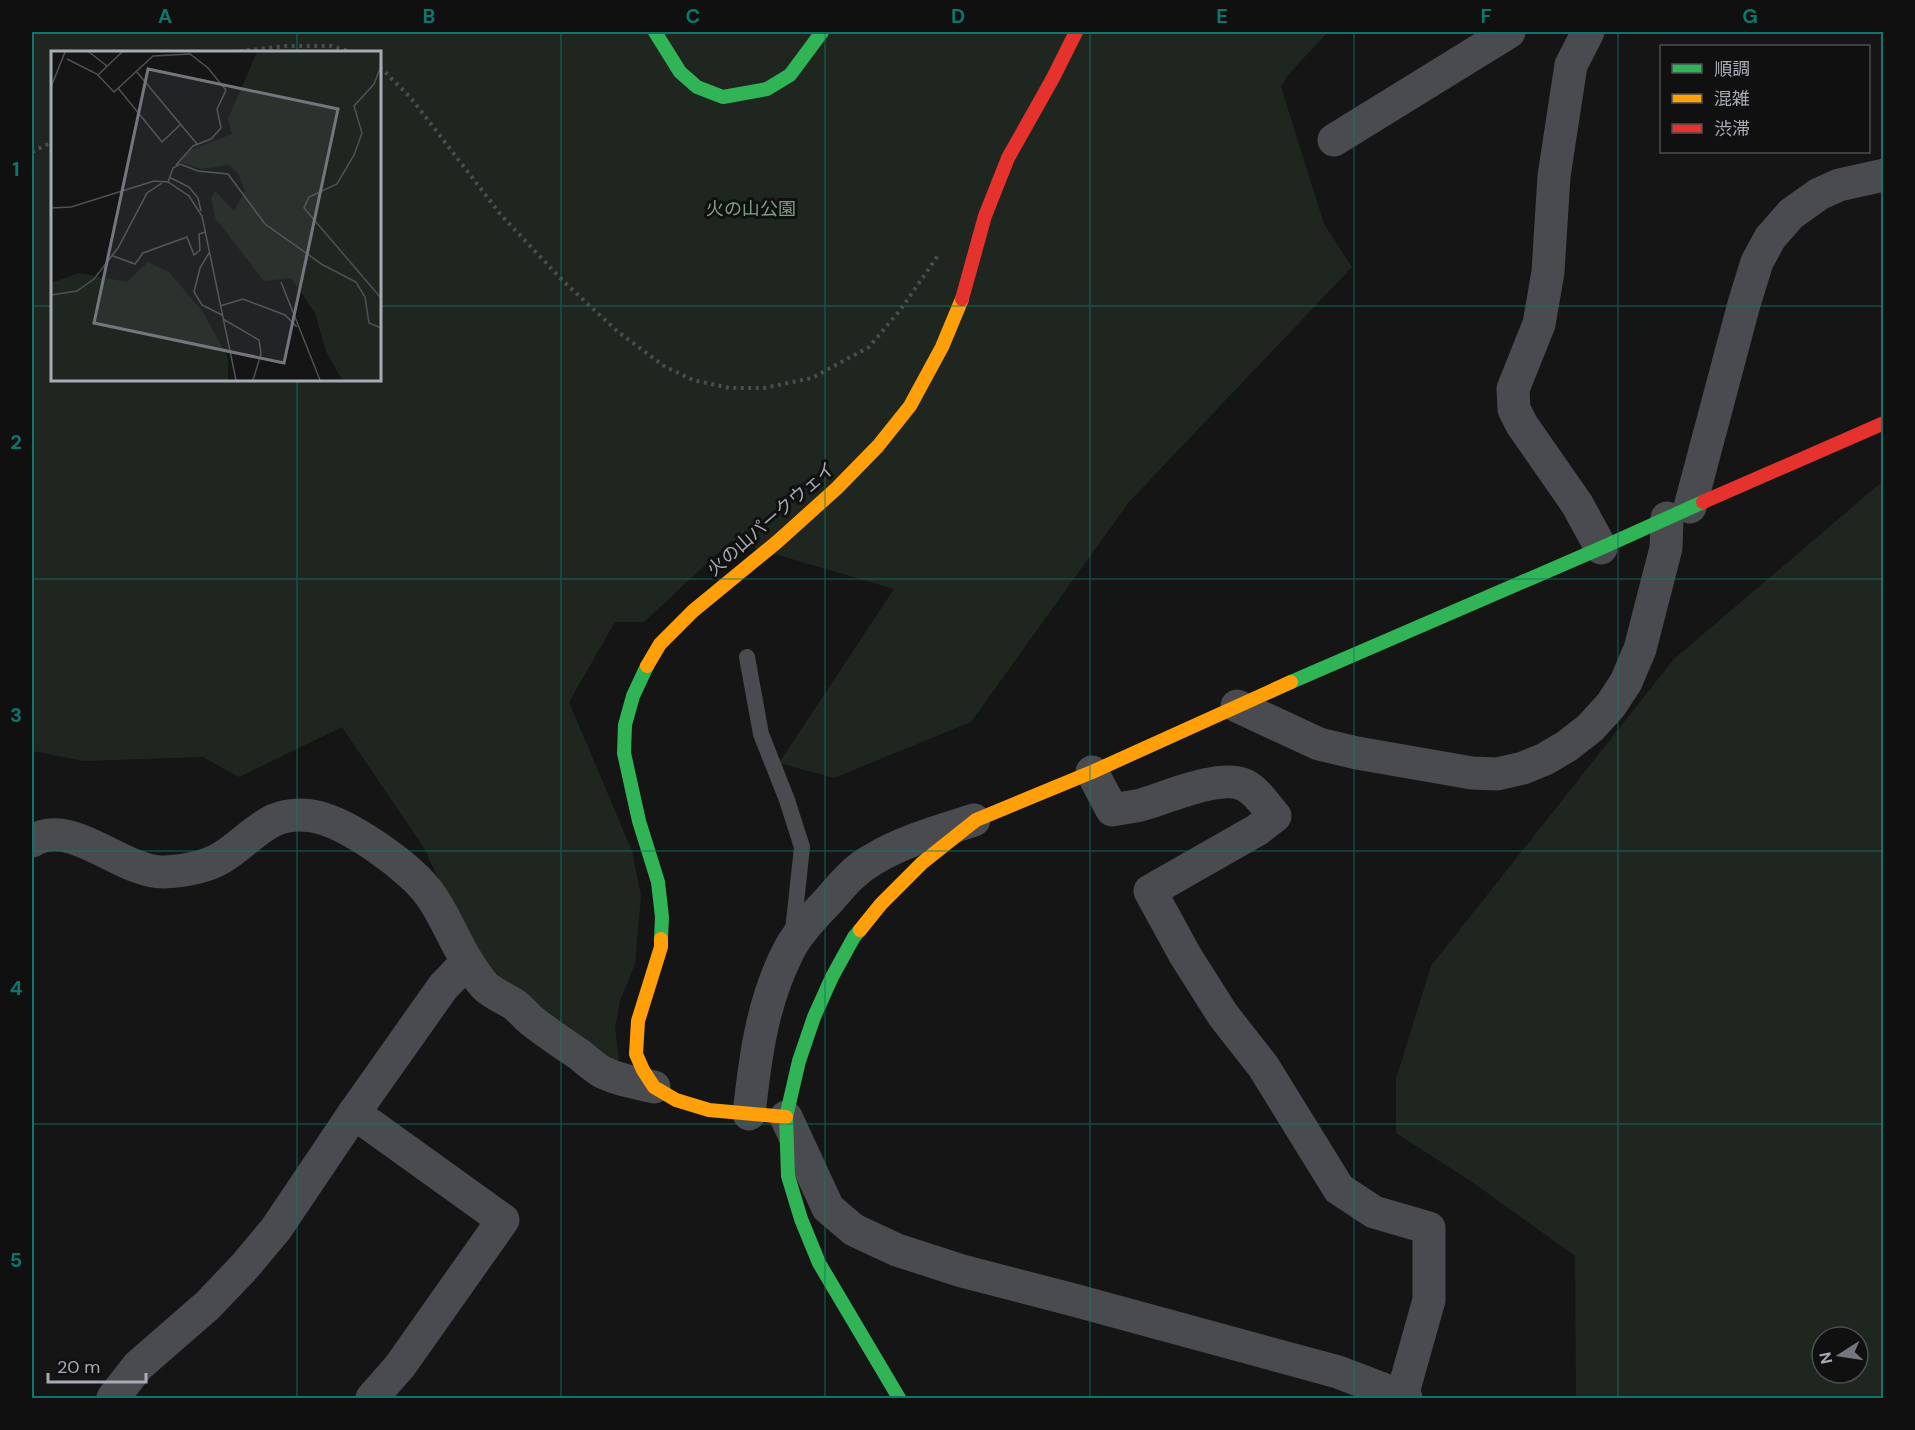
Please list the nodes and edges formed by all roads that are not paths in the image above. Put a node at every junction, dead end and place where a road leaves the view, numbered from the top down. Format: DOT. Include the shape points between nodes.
graph roads {
  1 [pos="655,32"];
  2 [pos="822,32"];
  3 [pos="1076,32"];
  4 [pos="1509,32"];
  5 [pos="1588,32"];
  6 [pos="1334,140"];
  7 [pos="1884,175"];
  8 [pos="1884,423"];
  9 [pos="1678,512"];
  10 [pos="1601,549"];
  11 [pos="747,657"];
  12 [pos="1237,706"];
  13 [pos="1092,772"];
  14 [pos="976,820"];
  15 [pos="32,841"];
  16 [pos="787,952"];
  17 [pos="466,963"];
  18 [pos="654,1087"];
  19 [pos="354,1113"];
  20 [pos="749,1113"];
  21 [pos="786,1117"];
  22 [pos="1404,1397"];
  23 [pos="114,1398"];
  24 [pos="372,1398"];
  25 [pos="899,1398"];
  1 -- 2 [label="street" via="680,72 697,87 723,97 767,89 790,75"];
  3 -- 18 [label="street, 火の山パークウェイ" via="1008,158 985,216 964,295 910,406 837,488 660,644 636,687 625,725 624,753 658,882 662,917 661,947 638,1021 636,1054"];
  4 -- 6 [label="street"];
  5 -- 10 [label="street" via="1571,66 1554,176 1548,272 1539,324 1513,389 1514,408 1522,425 1577,504"];
  7 -- 9 [label="street" via="1818,194 1791,214 1770,238 1757,262"];
  8 -- 9 [label="street"];
  9 -- 10 [label="street"];
  9 -- 12 [label="street" via="1640,649 1626,682 1590,728 1545,759 1497,774 1472,773 1319,744"];
  10 -- 12 [label="street"];
  11 -- 16 [label="lane" via="761,735 802,847 795,923"];
  12 -- 13 [label="street"];
  13 -- 14 [label="street"];
  13 -- 22 [label="street" via="1112,810 1225,781 1253,790 1275,816 1150,891 1223,1016 1263,1066 1339,1189 1374,1212 1429,1228 1429,1300"];
  14 -- 16 [label="street" via="887,851 855,871"];
  14 -- 21 [label="street" via="921,863 854,937 814,1017"];
  15 -- 17 [label="street" via="62,835 137,867 161,872 184,870 221,858 271,820 294,814 313,816 370,843 406,869 431,895"];
  16 -- 20 [label="street" via="765,1010"];
  17 -- 18 [label="street" via="487,988 602,1072"];
  17 -- 19 [label="street" via="443,987"];
  18 -- 20 [label="street" via="676,1100 709,1110"];
  19 -- 23 [label="street" via="276,1229 245,1266 208,1305 138,1366"];
  19 -- 24 [label="street" via="503,1220 400,1366"];
  20 -- 21 [label="street"];
  21 -- 22 [label="street" via="828,1208 854,1230 897,1250 1338,1372"];
  21 -- 25 [label="street" via="788,1176 801,1219 819,1263"];
}
